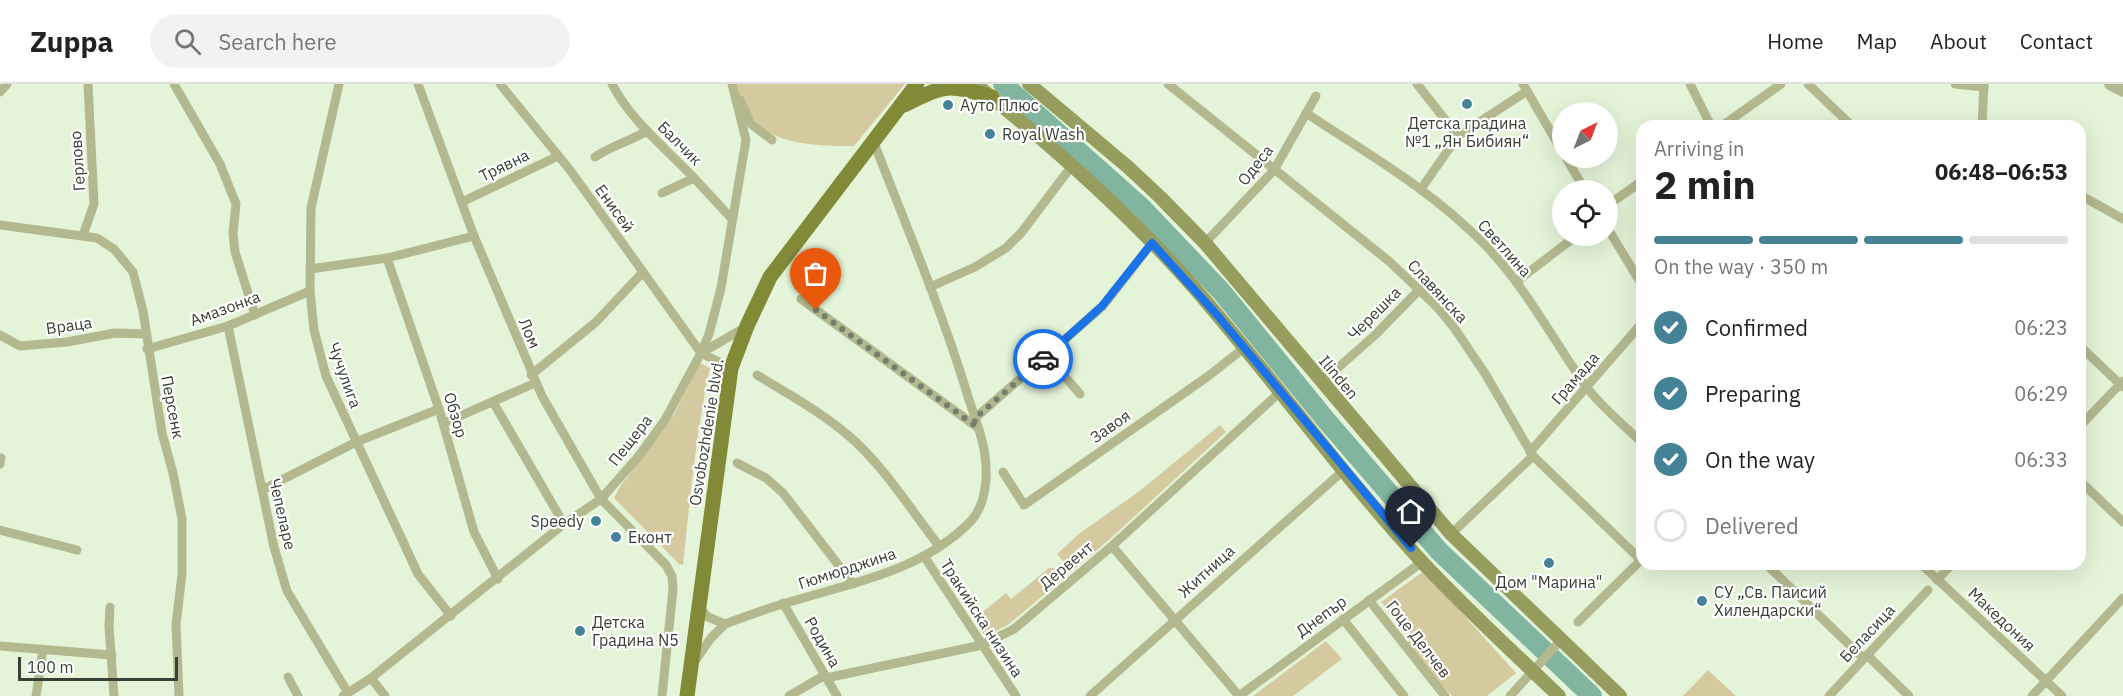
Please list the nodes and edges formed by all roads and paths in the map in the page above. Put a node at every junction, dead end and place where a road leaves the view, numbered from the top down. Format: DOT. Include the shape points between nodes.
graph roads {
  1 [pos="7,84"];
  2 [pos="88,84"];
  3 [pos="174,84"];
  4 [pos="339,84"];
  5 [pos="418,84"];
  6 [pos="500,84"];
  7 [pos="612,84"];
  8 [pos="733,84"];
  9 [pos="917,84"];
  10 [pos="975,84"];
  11 [pos="1029,84"];
  12 [pos="1168,84"];
  13 [pos="1417,84"];
  14 [pos="1690,84"];
  15 [pos="1781,84"];
  16 [pos="1808,84"];
  17 [pos="1955,84"];
  18 [pos="2110,84"];
  19 [pos="1984,86"];
  20 [pos="1526,87"];
  21 [pos="2123,91"];
  22 [pos="0,92"];
  23 [pos="1316,96"];
  24 [pos="992,97"];
  25 [pos="899,108"];
  26 [pos="1306,113"];
  27 [pos="1708,120"];
  28 [pos="1730,120"];
  29 [pos="1846,120"];
  30 [pos="1982,120"];
  31 [pos="647,131"];
  32 [pos="1552,133"];
  33 [pos="1458,136"];
  34 [pos="772,140"];
  35 [pos="874,143"];
  36 [pos="558,156"];
  37 [pos="595,157"];
  38 [pos="1071,167"];
  39 [pos="1274,170"];
  40 [pos="694,178"];
  41 [pos="1636,185"];
  42 [pos="1421,189"];
  43 [pos="662,193"];
  44 [pos="1618,198"];
  45 [pos="2086,198"];
  46 [pos="462,202"];
  47 [pos="732,219"];
  48 [pos="2123,219"];
  49 [pos="0,225"];
  50 [pos="83,235"];
  51 [pos="474,236"];
  52 [pos="1152,243"];
  53 [pos="1204,243"];
  54 [pos="1618,245"];
  55 [pos="1563,246"];
  56 [pos="387,258"];
  57 [pos="310,269"];
  58 [pos="643,272"];
  59 [pos="1636,275"];
  60 [pos="1516,282"];
  61 [pos="930,287"];
  62 [pos="1420,289"];
  63 [pos="310,291"];
  64 [pos="801,299"];
  65 [pos="255,315"];
  66 [pos="228,326"];
  67 [pos="747,327"];
  68 [pos="1636,330"];
  69 [pos="0,334"];
  70 [pos="146,334"];
  71 [pos="1244,348"];
  72 [pos="147,349"];
  73 [pos="2086,351"];
  74 [pos="701,353"];
  75 [pos="1047,356"];
  76 [pos="731,368"];
  77 [pos="757,375"];
  78 [pos="533,379"];
  79 [pos="1322,382"];
  80 [pos="2122,384"];
  81 [pos="1587,388"];
  82 [pos="1280,392"];
  83 [pos="1080,394"];
  84 [pos="493,402"];
  85 [pos="440,409"];
  86 [pos="2086,420"];
  87 [pos="444,423"];
  88 [pos="976,423"];
  89 [pos="1636,437"];
  90 [pos="356,442"];
  91 [pos="1532,454"];
  92 [pos="1,459"];
  93 [pos="737,463"];
  94 [pos="0,464"];
  95 [pos="1344,470"];
  96 [pos="1003,472"];
  97 [pos="2086,487"];
  98 [pos="262,490"];
  99 [pos="601,499"];
  100 [pos="2123,522"];
  101 [pos="564,524"];
  102 [pos="0,530"];
  103 [pos="1451,534"];
  104 [pos="939,546"];
  105 [pos="1112,546"];
  106 [pos="77,550"];
  107 [pos="1636,554"];
  108 [pos="924,556"];
  109 [pos="1422,562"];
  110 [pos="1636,566"];
  111 [pos="1772,570"];
  112 [pos="1927,570"];
  113 [pos="1947,570"];
  114 [pos="498,579"];
  115 [pos="1938,580"];
  116 [pos="853,584"];
  117 [pos="1928,591"];
  118 [pos="2123,598"];
  119 [pos="1369,600"];
  120 [pos="783,603"];
  121 [pos="110,607"];
  122 [pos="699,607"];
  123 [pos="451,616"];
  124 [pos="1343,619"];
  125 [pos="1174,620"];
  126 [pos="1578,622"];
  127 [pos="725,624"];
  128 [pos="1557,644"];
  129 [pos="982,645"];
  130 [pos="0,646"];
  131 [pos="43,650"];
  132 [pos="112,655"];
  133 [pos="1865,657"];
  134 [pos="692,665"];
  135 [pos="1536,667"];
  136 [pos="288,676"];
  137 [pos="826,677"];
  138 [pos="371,678"];
  139 [pos="2046,681"];
  140 [pos="346,694"];
  141 [pos="36,696"];
  142 [pos="114,696"];
  143 [pos="178,696"];
  144 [pos="298,696"];
  145 [pos="385,696"];
  146 [pos="662,696"];
  147 [pos="687,696"];
  148 [pos="789,696"];
  149 [pos="837,696"];
  150 [pos="1016,696"];
  151 [pos="1090,696"];
  152 [pos="1239,696"];
  153 [pos="1404,696"];
  154 [pos="1445,696"];
  155 [pos="1510,696"];
  156 [pos="1559,696"];
  157 [pos="1620,696"];
  158 [pos="1829,696"];
  159 [pos="1909,696"];
  160 [pos="2032,696"];
  161 [pos="2062,696"];
  1 -- 22 [label="street"];
  2 -- 50 [label="street, Герлово" via="94,204"];
  3 -- 65 [label="street" via="220,164 236,204 235,252"];
  4 -- 57 [label="street, Чучулига" via="311,208"];
  5 -- 46 [label="street, Лом"];
  6 -- 36 [label="street, Енисей"];
  7 -- 31 [label="street, Балчик" via="631,115"];
  8 -- 34 [label="street" via="751,124"];
  8 -- 47 [label="street, Пещера" via="746,140"];
  9 -- 25 [label="main road, Osvobozhdenie blvd."];
  10 -- 24 [label="main road"];
  11 -- 53 [label="main road, Ilinden" via="1128,167"];
  12 -- 39 [label="street, Славянска"];
  13 -- 33 [label="street"];
  14 -- 27 [label="street"];
  15 -- 28 [label="street"];
  16 -- 29 [label="street"];
  17 -- 19 [label="street"];
  18 -- 21 [label="street"];
  19 -- 30 [label="street"];
  20 -- 32 [label="street"];
  20 -- 33 [label="street"];
  23 -- 26 [label="street, Одеса"];
  24 -- 25 [label="main road" via="943,87"];
  24 -- 38 [label="main road"];
  25 -- 35 [label="main road, Osvobozhdenie blvd."];
  26 -- 39 [label="street, Одеса"];
  26 -- 42 [label="street, Светлина"];
  31 -- 37 [label="street"];
  31 -- 40 [label="street, Балчик"];
  33 -- 42 [label="street"];
  35 -- 61 [label="street, Гюмюрджина"];
  35 -- 67 [label="main road, Osvobozhdenie blvd." via="770,277"];
  36 -- 46 [label="street, Трявна"];
  36 -- 58 [label="street, Енисей"];
  38 -- 52 [label="main road"];
  38 -- 61 [label="street" via="1006,248"];
  39 -- 53 [label="street, Одеса"];
  39 -- 62 [label="street, Славянска"];
  40 -- 43 [label="street"];
  40 -- 47 [label="street, Балчик"];
  41 -- 44 [label="street"];
  42 -- 60 [label="street, Светлина" via="1486,246"];
  45 -- 48 [label="street"];
  46 -- 51 [label="street, Лом"];
  47 -- 74 [label="street, Пещера" via="722,288"];
  49 -- 50 [label="street, Персенк"];
  50 -- 70 [label="street, Персенк" via="97,238 114,249 133,272"];
  51 -- 56 [label="street"];
  51 -- 78 [label="street, Лом"];
  52 -- 71 [label="main road"];
  52 -- 75 [label="street" via="1102,306"];
  53 -- 79 [label="main road, Ilinden"];
  54 -- 59 [label="street"];
  55 -- 60 [label="street"];
  56 -- 57 [label="street"];
  56 -- 85 [label="street, Обзор"];
  57 -- 63 [label="street, Чучулига"];
  58 -- 74 [label="street, Енисей"];
  58 -- 78 [label="street" via="596,322"];
  60 -- 81 [label="street, Светлина"];
  61 -- 88 [label="street, Гюмюрджина"];
  62 -- 79 [label="street, Черешка"];
  62 -- 91 [label="street, Славянска" via="1466,344"];
  63 -- 65 [label="street, Амазонка"];
  63 -- 90 [label="street, Чучулига" via="326,376"];
  64 -- 88 [label="street"];
  65 -- 66 [label="street, Амазонка"];
  66 -- 72 [label="street, Амазонка"];
  66 -- 98 [label="street, Чепеларе"];
  67 -- 74 [label="street"];
  67 -- 76 [label="main road, Osvobozhdenie blvd."];
  68 -- 81 [label="street, Грамада"];
  69 -- 70 [label="street, Враца" via="20,346 115,333"];
  70 -- 72 [label="street, Персенк"];
  71 -- 82 [label="main road"];
  71 -- 96 [label="street, Завоя" via="1024,505"];
  72 -- 143 [label="street, Персенк" via="182,519 182,574 176,625"];
  73 -- 80 [label="street"];
  74 -- 76 [label="street"];
  74 -- 99 [label="street, Пещера" via="665,420"];
  75 -- 83 [label="street"];
  75 -- 88 [label="street"];
  76 -- 122 [label="main road, Osvobozhdenie blvd."];
  77 -- 104 [label="street, Тракийска низина" via="851,437 872,458"];
  78 -- 84 [label="street"];
  78 -- 99 [label="street, Лом"];
  79 -- 103 [label="main road, Ilinden"];
  80 -- 86 [label="street"];
  81 -- 89 [label="street, Светлина"];
  81 -- 91 [label="street, Грамада"];
  82 -- 95 [label="main road"];
  82 -- 105 [label="street, Дервент"];
  84 -- 87 [label="street"];
  84 -- 101 [label="street"];
  85 -- 87 [label="street, Обзор"];
  85 -- 90 [label="street"];
  87 -- 114 [label="street, Обзор" via="474,532"];
  88 -- 104 [label="street, Гюмюрджина" via="985,454 987,479 983,498 973,519"];
  90 -- 98 [label="street"];
  90 -- 123 [label="street, Чучулига" via="418,574"];
  91 -- 103 [label="street, Грамада"];
  91 -- 107 [label="street, Славянска"];
  92 -- 94 [label="street"];
  93 -- 116 [label="street" via="766,478 783,493"];
  95 -- 109 [label="main road"];
  95 -- 125 [label="street, Житница"];
  97 -- 100 [label="street"];
  98 -- 140 [label="street, Чепеларе" via="287,591"];
  99 -- 101 [label="street, Пещера"];
  99 -- 146 [label="street, Лом" via="666,565 672,576"];
  101 -- 114 [label="street, Пещера"];
  102 -- 106 [label="street"];
  103 -- 128 [label="main road, Ilinden"];
  104 -- 108 [label="street, Гюмюрджина"];
  105 -- 125 [label="street"];
  105 -- 129 [label="street, Дервент" via="1014,629"];
  108 -- 116 [label="street, Гюмюрджина" via="889,574"];
  108 -- 129 [label="street, Тракийска низина"];
  109 -- 119 [label="street, Днепър"];
  109 -- 135 [label="main road"];
  110 -- 126 [label="street"];
  111 -- 133 [label="street"];
  112 -- 115 [label="street, Македония"];
  113 -- 115 [label="street"];
  114 -- 123 [label="street, Пещера"];
  115 -- 139 [label="street, Македония"];
  116 -- 120 [label="street, Гюмюрджина"];
  117 -- 133 [label="street, Беласица"];
  118 -- 139 [label="street"];
  119 -- 124 [label="street, Днепър"];
  119 -- 154 [label="street, Гоце Делчев"];
  120 -- 127 [label="street, Гюмюрджина"];
  120 -- 137 [label="street, Родина"];
  121 -- 132 [label="street"];
  122 -- 127 [label="street" via="708,617"];
  122 -- 134 [label="main road, Osvobozhdenie blvd."];
  123 -- 138 [label="street, Пещера"];
  124 -- 152 [label="street, Днепър"];
  124 -- 153 [label="street"];
  125 -- 151 [label="street, Житница"];
  125 -- 152 [label="street"];
  127 -- 134 [label="street"];
  128 -- 135 [label="street"];
  128 -- 157 [label="main road, Ilinden"];
  129 -- 137 [label="street, Дервент"];
  129 -- 150 [label="street, Тракийска низина"];
  130 -- 131 [label="street"];
  131 -- 132 [label="street"];
  131 -- 141 [label="street"];
  132 -- 142 [label="street"];
  133 -- 158 [label="street, Беласица"];
  133 -- 159 [label="street"];
  134 -- 147 [label="main road, Osvobozhdenie blvd."];
  135 -- 155 [label="street"];
  135 -- 156 [label="main road"];
  136 -- 144 [label="street"];
  137 -- 148 [label="street, Дервент"];
  137 -- 149 [label="street, Родина"];
  138 -- 140 [label="street, Пещера"];
  138 -- 145 [label="street"];
  139 -- 160 [label="street"];
  139 -- 161 [label="street, Македония"];
}
